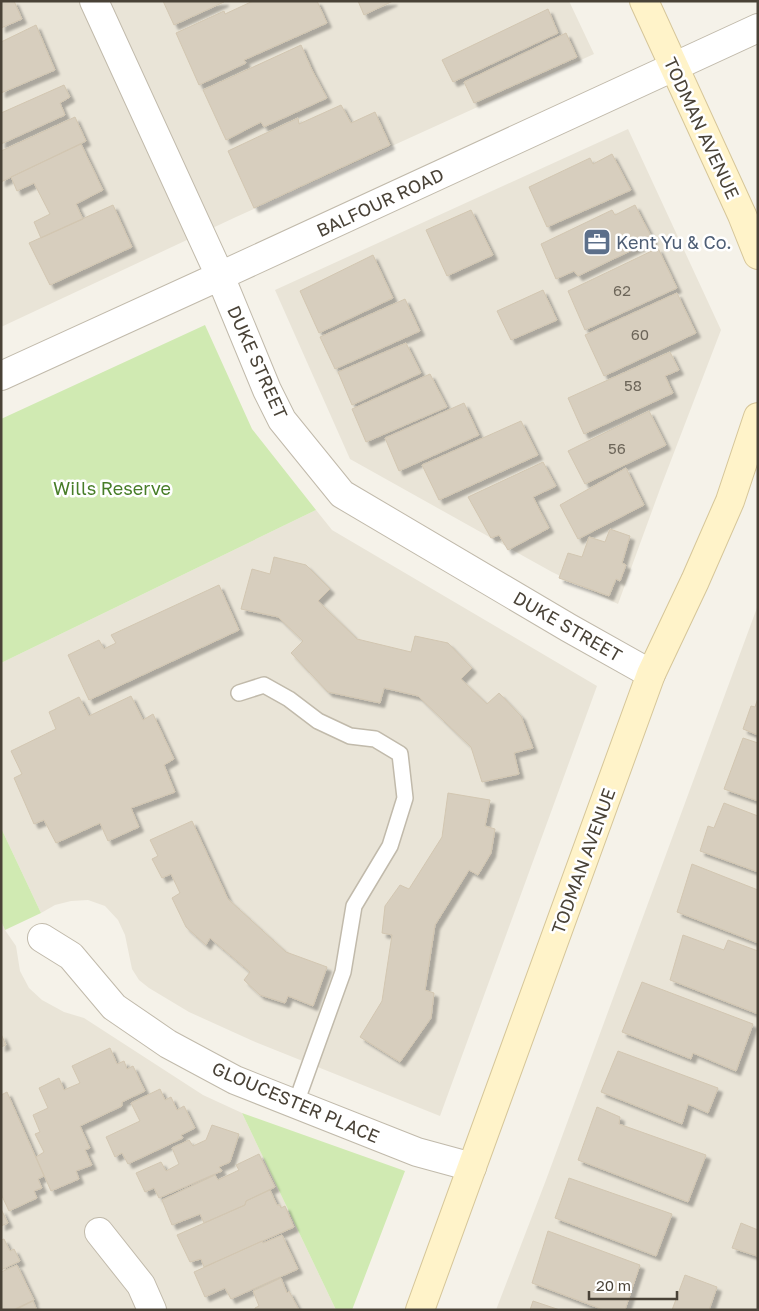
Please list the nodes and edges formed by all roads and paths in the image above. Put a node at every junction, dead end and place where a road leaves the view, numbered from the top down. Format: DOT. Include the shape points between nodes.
graph roads {
  1 [pos="94,1"];
  2 [pos="644,1"];
  3 [pos="758,28"];
  4 [pos="674,66"];
  5 [pos="758,255"];
  6 [pos="220,276"];
  7 [pos="1,376"];
  8 [pos="758,417"];
  9 [pos="651,674"];
  10 [pos="239,693"];
  11 [pos="42,938"];
  12 [pos="296,1103"];
  13 [pos="472,1168"];
  14 [pos="99,1232"];
  15 [pos="152,1310"];
  16 [pos="420,1310"];
  1 -- 6 [label="street, DUKE STREET"];
  2 -- 4 [label="main road, TODMAN AVENUE"];
  3 -- 4 [label="street, BALFOUR ROAD"];
  4 -- 5 [label="main road, TODMAN AVENUE"];
  4 -- 6 [label="street, BALFOUR ROAD"];
  6 -- 7 [label="street, BALFOUR ROAD"];
  6 -- 9 [label="street, DUKE STREET" via="282,420 342,494"];
  8 -- 9 [label="main road, TODMAN AVENUE" via="730,501"];
  9 -- 13 [label="main road, TODMAN AVENUE"];
  10 -- 12 [label="lane" via="264,685 318,721 350,736 375,739 400,754 405,798 390,846 354,906 342,972"];
  11 -- 12 [label="street, GLOUCESTER PLACE" via="71,956 114,1006 168,1044 235,1080"];
  12 -- 13 [label="street, GLOUCESTER PLACE" via="417,1152"];
  13 -- 16 [label="main road, TODMAN AVENUE"];
  14 -- 15 [label="street" via="140,1285"];
}
